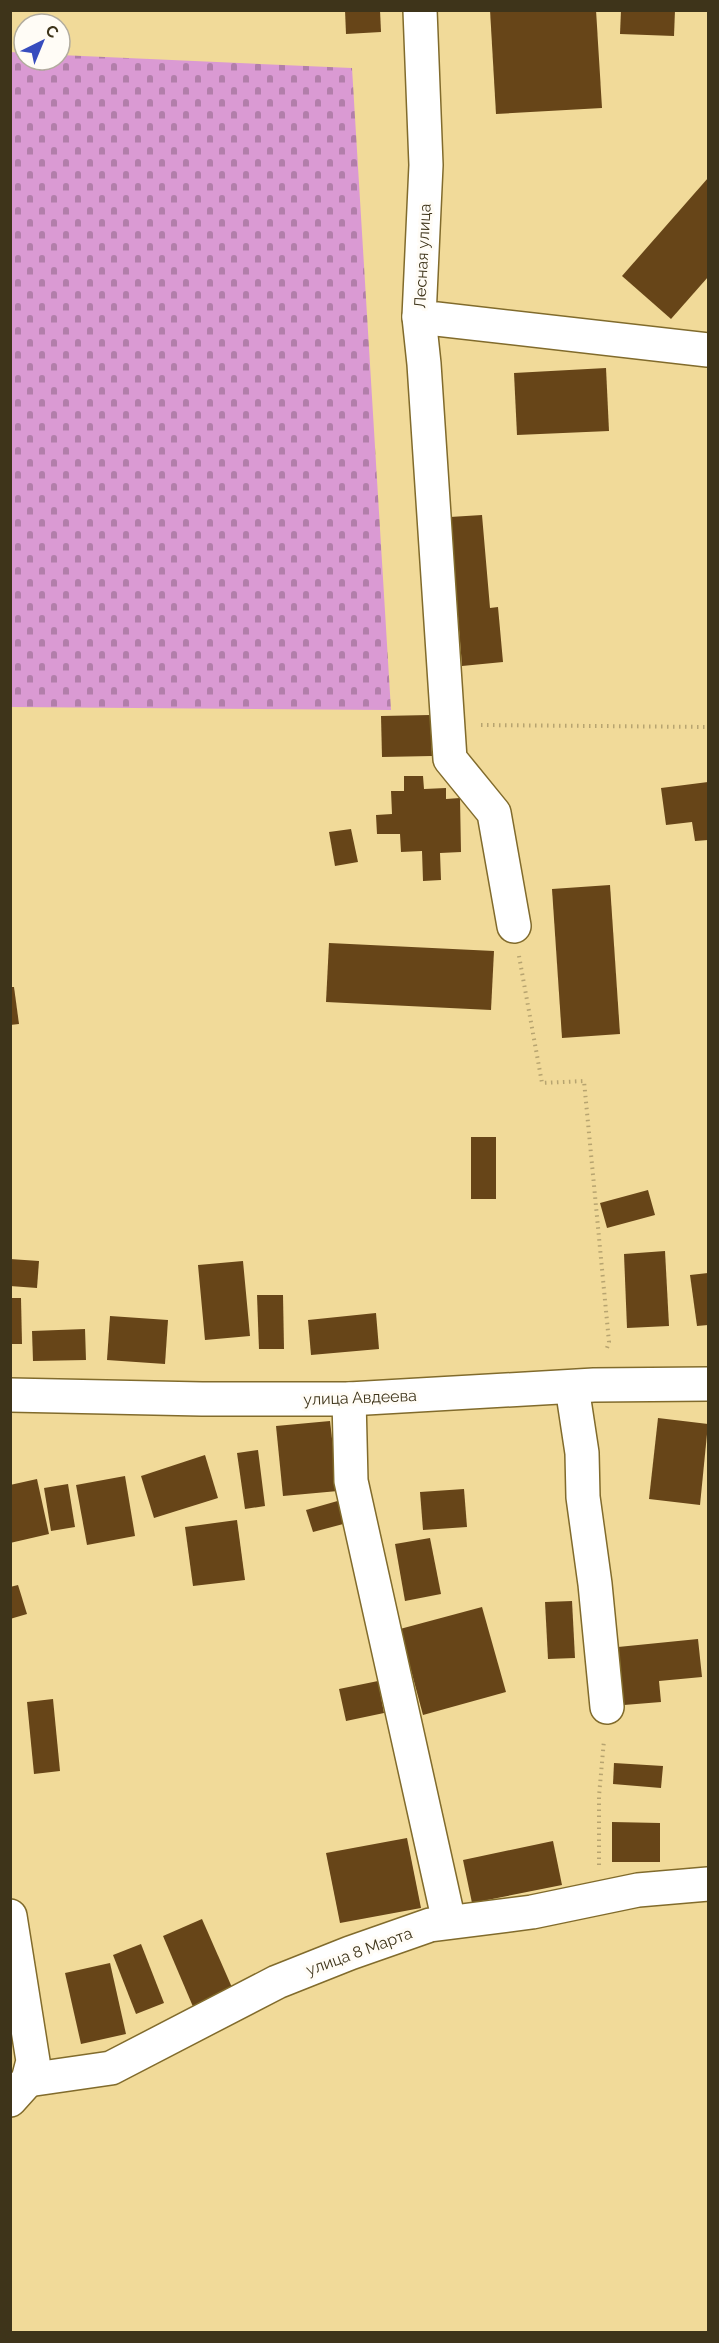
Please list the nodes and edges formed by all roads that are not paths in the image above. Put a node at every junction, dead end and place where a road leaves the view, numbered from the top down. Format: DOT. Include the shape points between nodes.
graph roads {
  1 [pos="420,10"];
  2 [pos="419,317"];
  3 [pos="705,345"];
  4 [pos="514,926"];
  5 [pos="708,1384"];
  6 [pos="583,1386"];
  7 [pos="10,1395"];
  8 [pos="349,1399"];
  9 [pos="607,1707"];
  10 [pos="708,1884"];
  11 [pos="10,1916"];
  12 [pos="449,1922"];
  13 [pos="20,2090"];
  1 -- 2 [label="street, Лесная улица" via="426,165"];
  2 -- 3 [label="street, Лесная улица"];
  2 -- 4 [label="street" via="450,759 494,813"];
  5 -- 6 [label="street, улица Авдеева"];
  6 -- 8 [label="street, улица Авдеева"];
  6 -- 9 [label="street" via="583,1497"];
  7 -- 8 [label="street, улица Авдеева"];
  8 -- 12 [label="street" via="351,1481"];
  10 -- 12 [label="street, улица 8 Марта" via="638,1890 532,1912"];
  11 -- 13 [label="street" via="33,2061"];
  12 -- 13 [label="street, улица 8 Марта" via="430,1924 277,1982 111,2068"];
}
